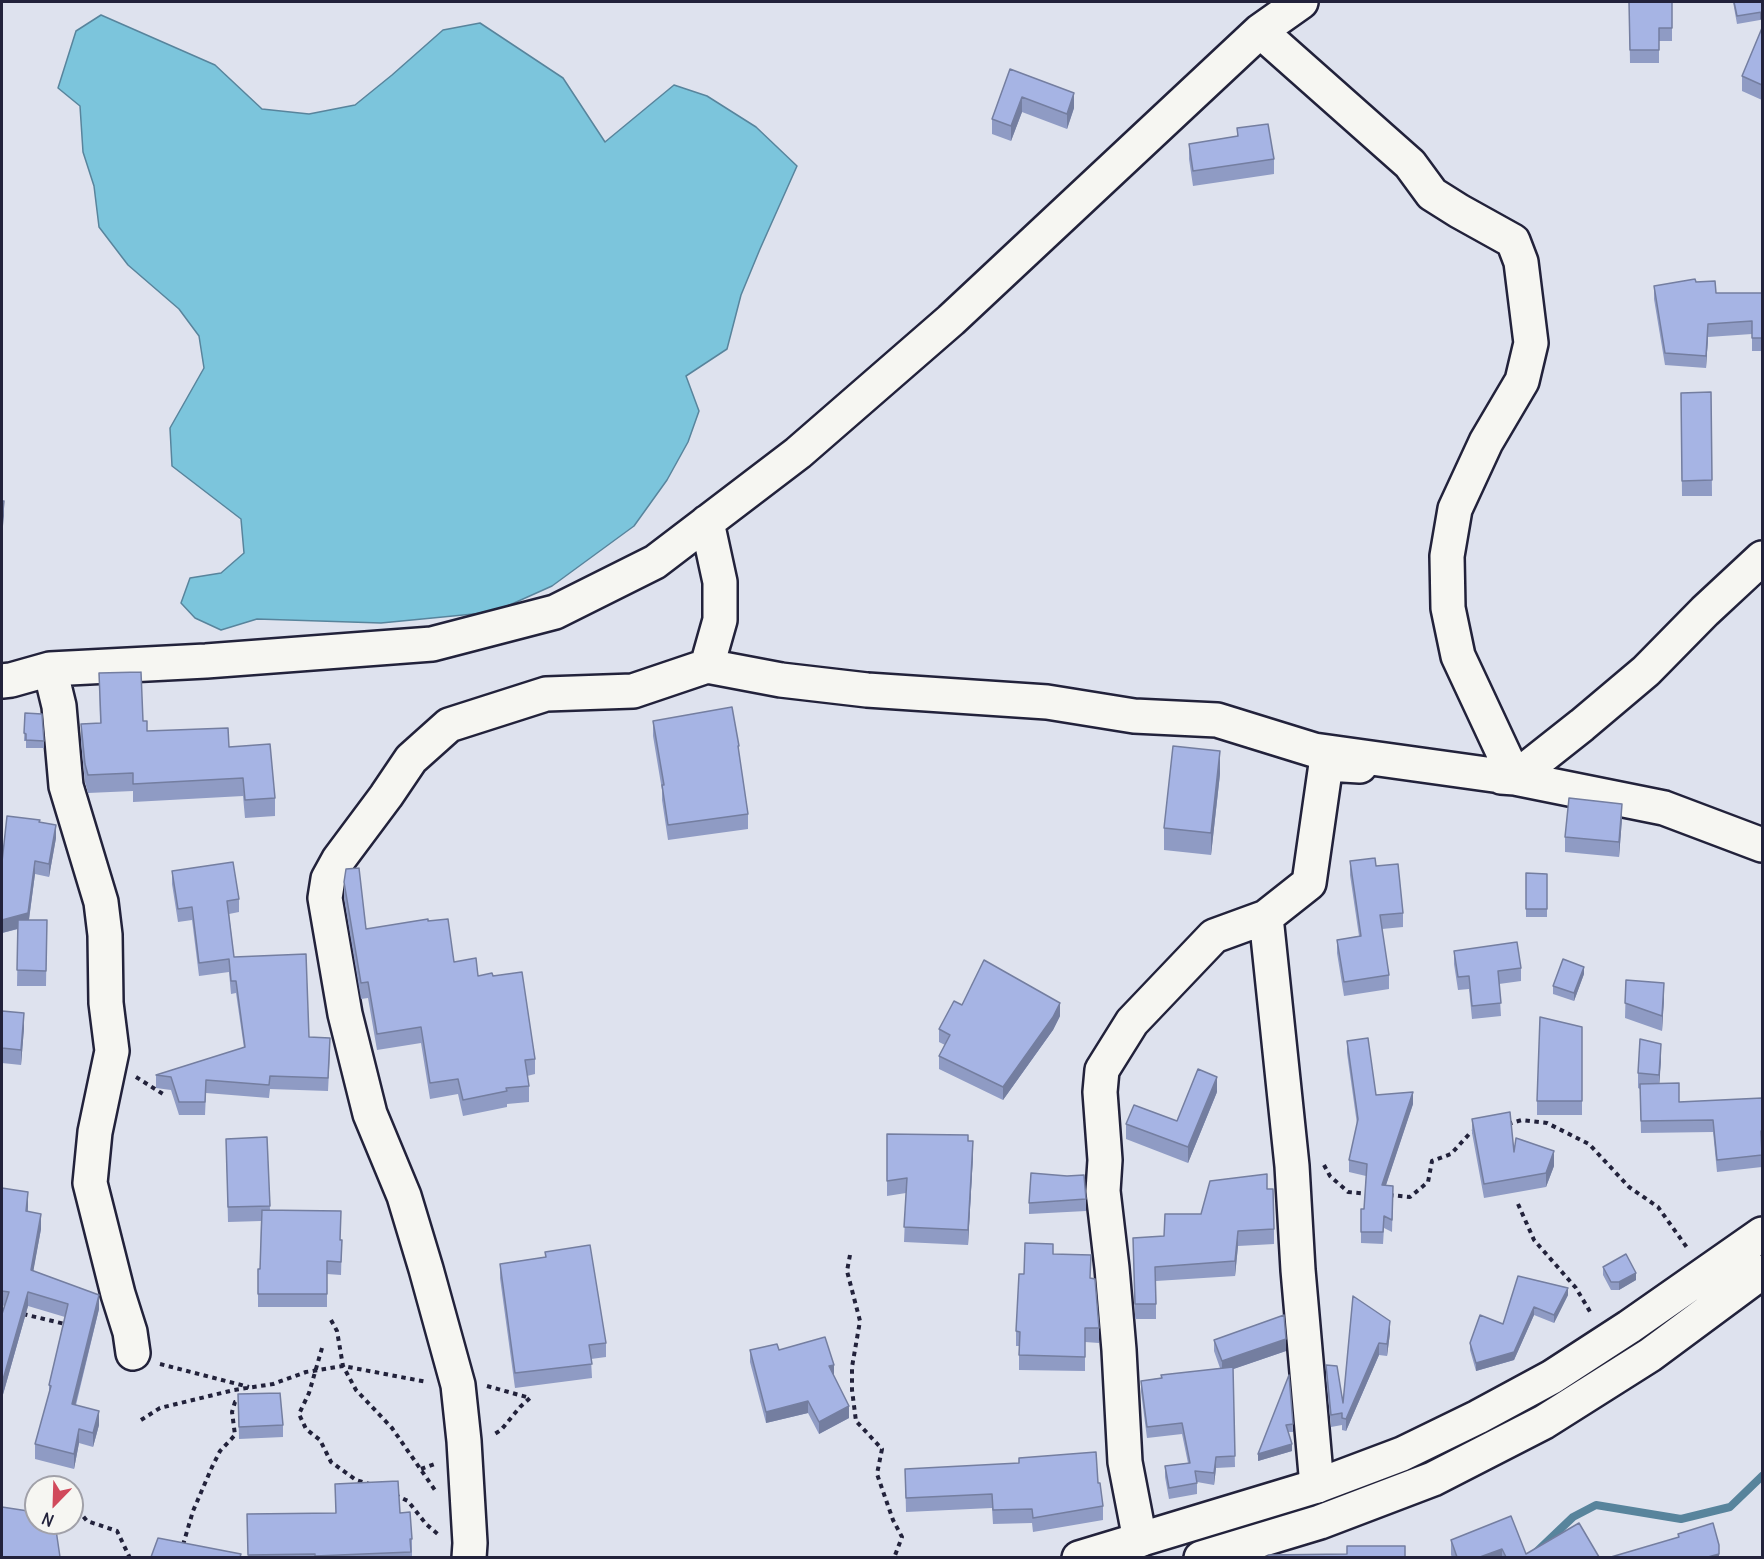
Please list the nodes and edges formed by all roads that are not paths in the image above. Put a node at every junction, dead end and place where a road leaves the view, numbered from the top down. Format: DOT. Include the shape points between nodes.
graph roads {
  1 [pos="1301,2"];
  2 [pos="1260,31"];
  3 [pos="707,522"];
  4 [pos="1762,558"];
  5 [pos="707,666"];
  6 [pos="50,669"];
  7 [pos="5,689"];
  8 [pos="1515,778"];
  9 [pos="1762,845"];
  10 [pos="1266,917"];
  11 [pos="1762,1234"];
  12 [pos="1762,1272"];
  13 [pos="133,1353"];
  14 [pos="1317,1486"];
  15 [pos="1140,1540"];
  16 [pos="457,1548"];
  17 [pos="1079,1557"];
  18 [pos="1201,1557"];
  1 -- 2 [label="street"];
  2 -- 3 [label="street" via="951,320 798,453"];
  2 -- 8 [label="street" via="1410,164 1432,194 1513,241 1521,262 1531,343 1522,381 1486,442 1455,509 1447,556 1448,608 1458,656"];
  3 -- 5 [label="street" via="720,582 720,620"];
  3 -- 6 [label="street" via="655,562 555,612 432,644"];
  4 -- 8 [label="street" via="1646,671"];
  5 -- 8 [label="street" via="867,690 1047,702 1134,716 1217,720 1314,750"];
  5 -- 16 [label="street" via="633,691 546,694 449,725 411,759 328,879 326,898 345,1014 367,1103 404,1196 458,1388 470,1543"];
  6 -- 7 [label="street"];
  6 -- 13 [label="street" via="59,706 66,786 104,924 106,1004 112,1051 95,1132 90,1183"];
  8 -- 9 [label="street" via="1664,808"];
  8 -- 10 [label="street" via="1326,764 1309,883"];
  10 -- 14 [label="street" via="1292,1166"];
  10 -- 15 [label="street" via="1214,936 1132,1022 1102,1070 1103,1191 1125,1462"];
  11 -- 14 [label="street" via="1552,1377 1402,1454"];
  12 -- 18 [label="street" via="1650,1355 1554,1416 1443,1474 1320,1522"];
  14 -- 15 [label="street"];
  15 -- 17 [label="street"];
}
